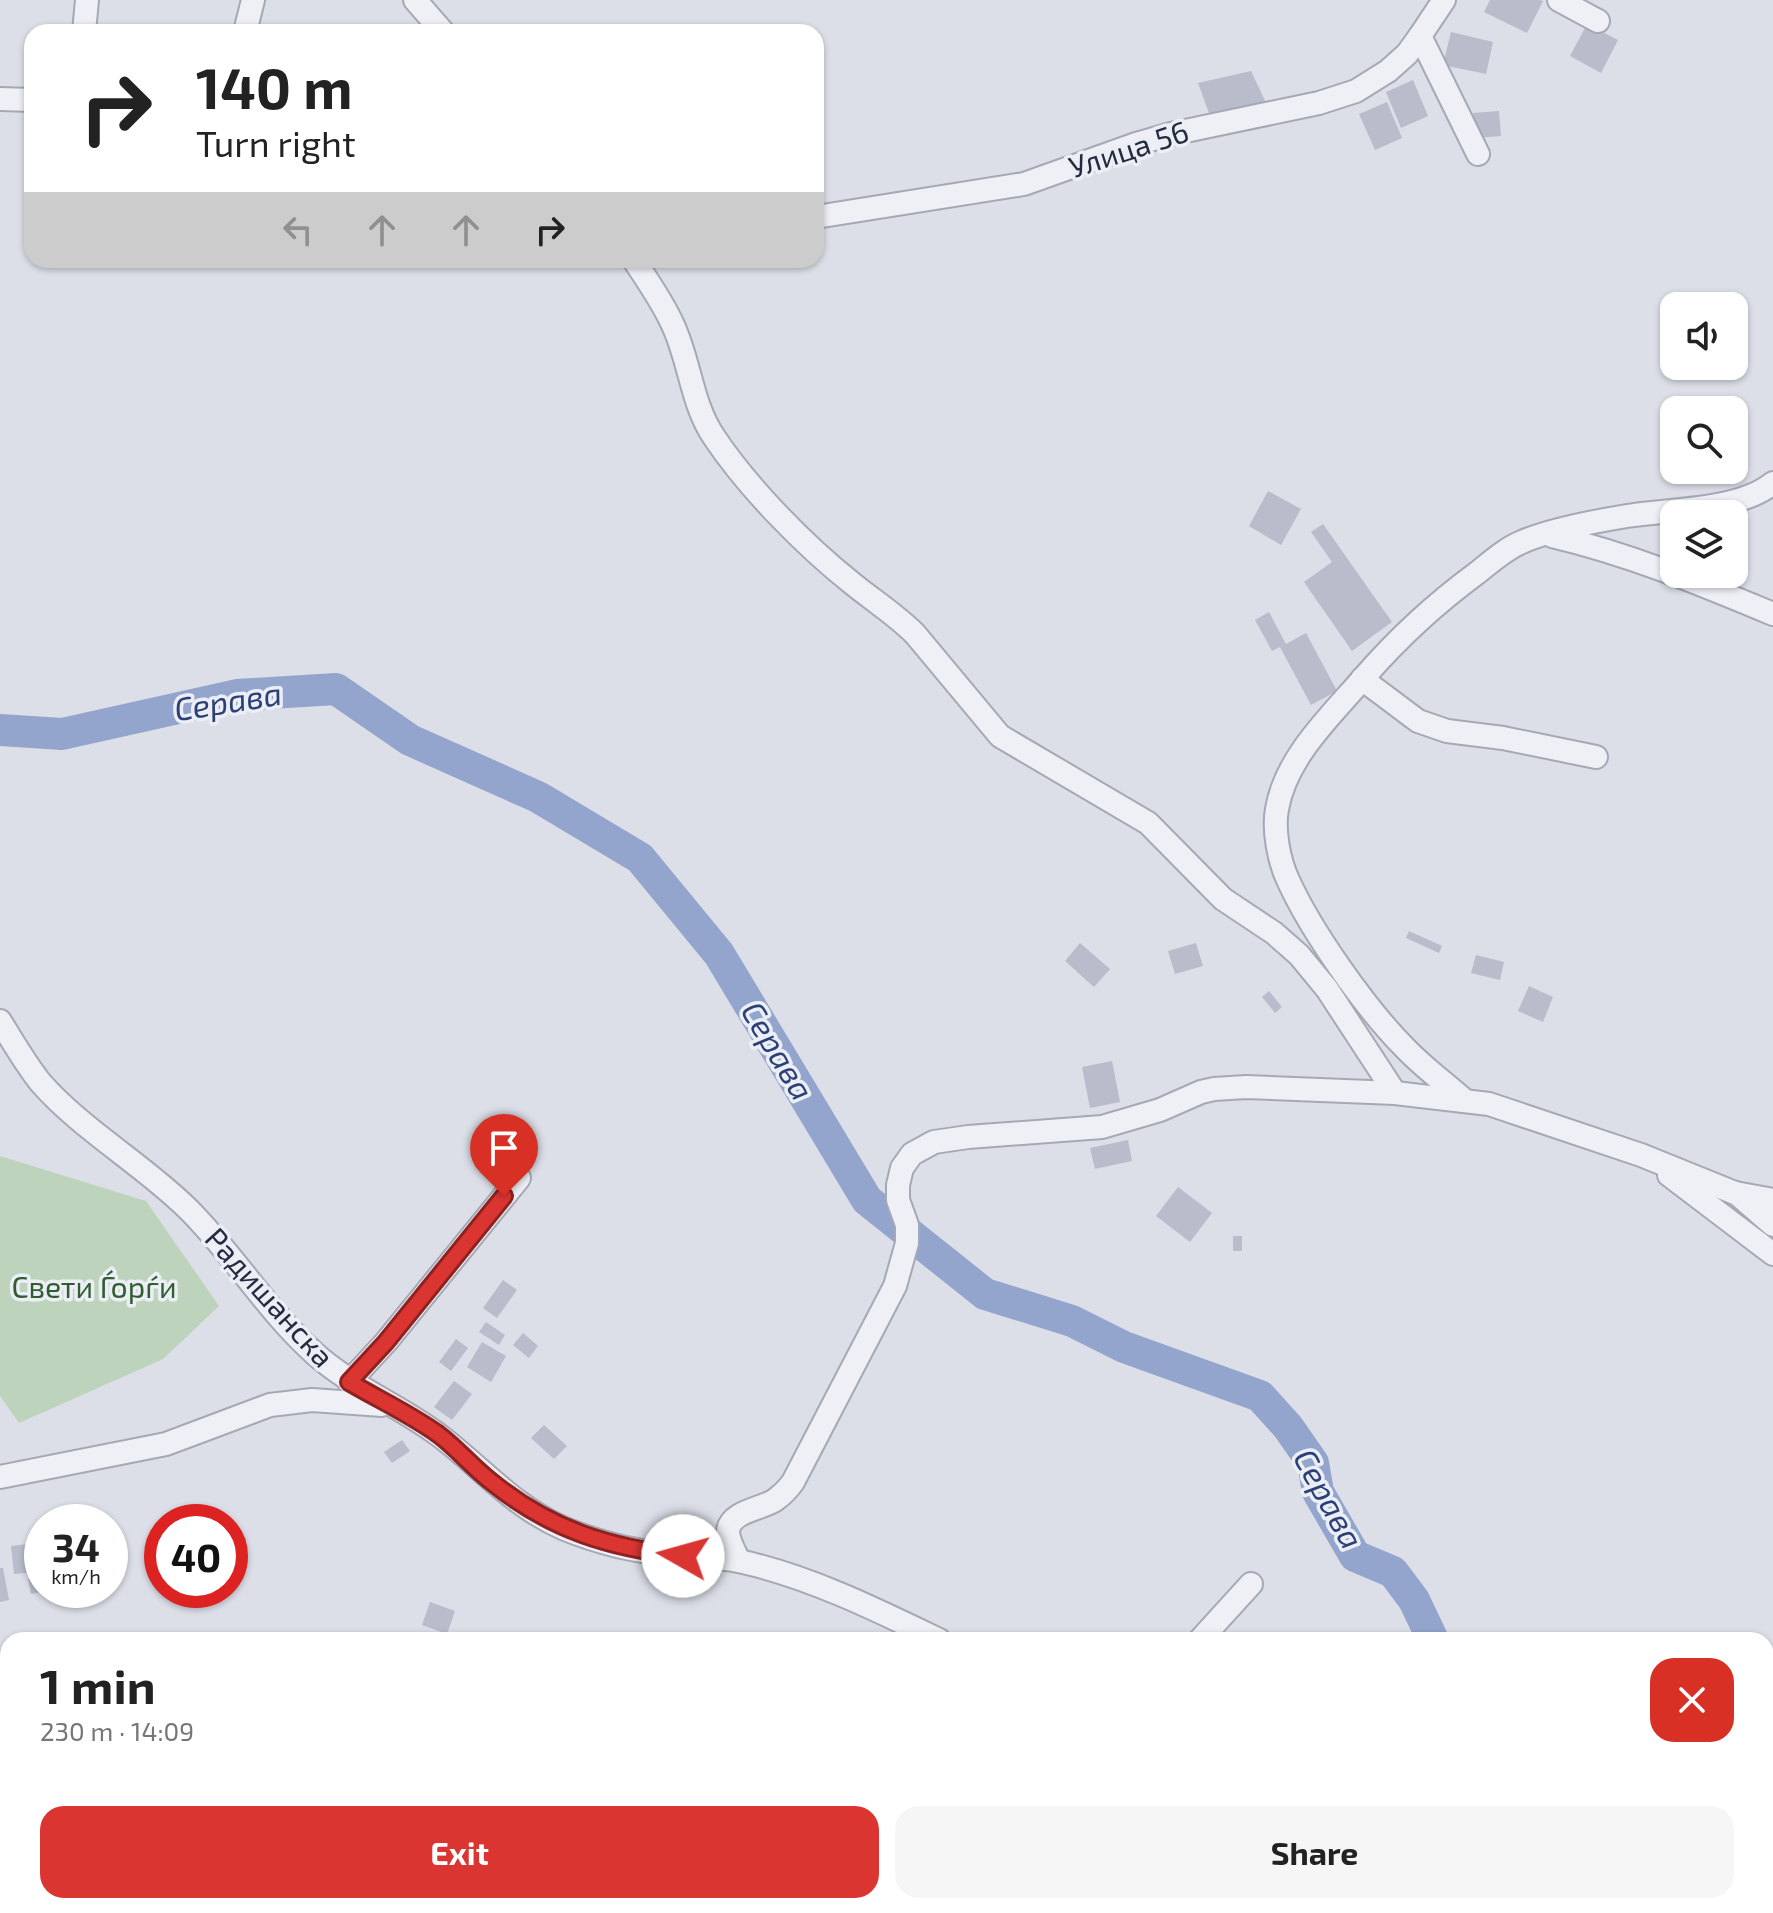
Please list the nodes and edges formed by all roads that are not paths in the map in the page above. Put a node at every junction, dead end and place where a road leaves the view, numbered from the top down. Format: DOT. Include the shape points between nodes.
graph roads {
  1 [pos="87,0"];
  2 [pos="253,0"];
  3 [pos="415,0"];
  4 [pos="1419,0"];
  5 [pos="1444,0"];
  6 [pos="1559,0"];
  7 [pos="1598,21"];
  8 [pos="85,24"];
  9 [pos="247,24"];
  10 [pos="436,24"];
  11 [pos="1425,29"];
  12 [pos="0,99"];
  13 [pos="24,100"];
  14 [pos="1478,154"];
  15 [pos="824,216"];
  16 [pos="639,268"];
  17 [pos="1773,483"];
  18 [pos="1547,535"];
  19 [pos="1773,614"];
  20 [pos="1362,679"];
  21 [pos="1596,757"];
  22 [pos="0,1021"];
  23 [pos="1395,1093"];
  24 [pos="1464,1100"];
  25 [pos="1641,1155"];
  26 [pos="519,1178"];
  27 [pos="1735,1193"];
  28 [pos="1773,1200"];
  29 [pos="1773,1225"];
  30 [pos="1773,1254"];
  31 [pos="349,1382"];
  32 [pos="391,1406"];
  33 [pos="0,1477"];
  34 [pos="739,1561"];
  35 [pos="1251,1584"];
  36 [pos="921,1632"];
  37 [pos="1207,1632"];
  1 -- 8 [label="street"];
  2 -- 9 [label="street"];
  3 -- 10 [label="street"];
  4 -- 11 [label="street"];
  5 -- 11 [label="street, Улица 56"];
  6 -- 7 [label="street"];
  11 -- 14 [label="street"];
  11 -- 15 [label="street, Улица 56" via="1388,71 1356,91 1319,103 1171,134 1024,184"];
  12 -- 13 [label="street"];
  16 -- 23 [label="street" via="673,323 692,390 712,435 798,535 909,627 1000,736 1148,823 1223,899 1291,947 1327,989"];
  17 -- 18 [label="street" via="1714,505 1625,516"];
  18 -- 19 [label="street" via="1604,548"];
  18 -- 20 [label="street" via="1499,555 1396,639"];
  20 -- 21 [label="street" via="1418,721 1447,731"];
  20 -- 24 [label="street" via="1307,744 1282,792 1276,822 1286,878 1387,1028"];
  22 -- 31 [label="street, Радишанска" via="41,1082 186,1207 303,1342"];
  23 -- 24 [label="street"];
  23 -- 34 [label="street" via="1214,1089 1102,1127 946,1139 912,1154 898,1185 907,1243 895,1286 793,1482 776,1499 730,1525 730,1542"];
  24 -- 25 [label="street"];
  25 -- 27 [label="street"];
  25 -- 30 [label="street"];
  26 -- 31 [label="street"];
  27 -- 28 [label="street"];
  27 -- 29 [label="street"];
  31 -- 32 [label="street, Радишанска"];
  32 -- 33 [label="street" via="291,1401 166,1444"];
  32 -- 34 [label="street, Радишанска" via="440,1436 525,1507 562,1528 655,1553"];
  34 -- 36 [label="street, Радишанска" via="831,1592"];
  35 -- 37 [label="street"];
}
